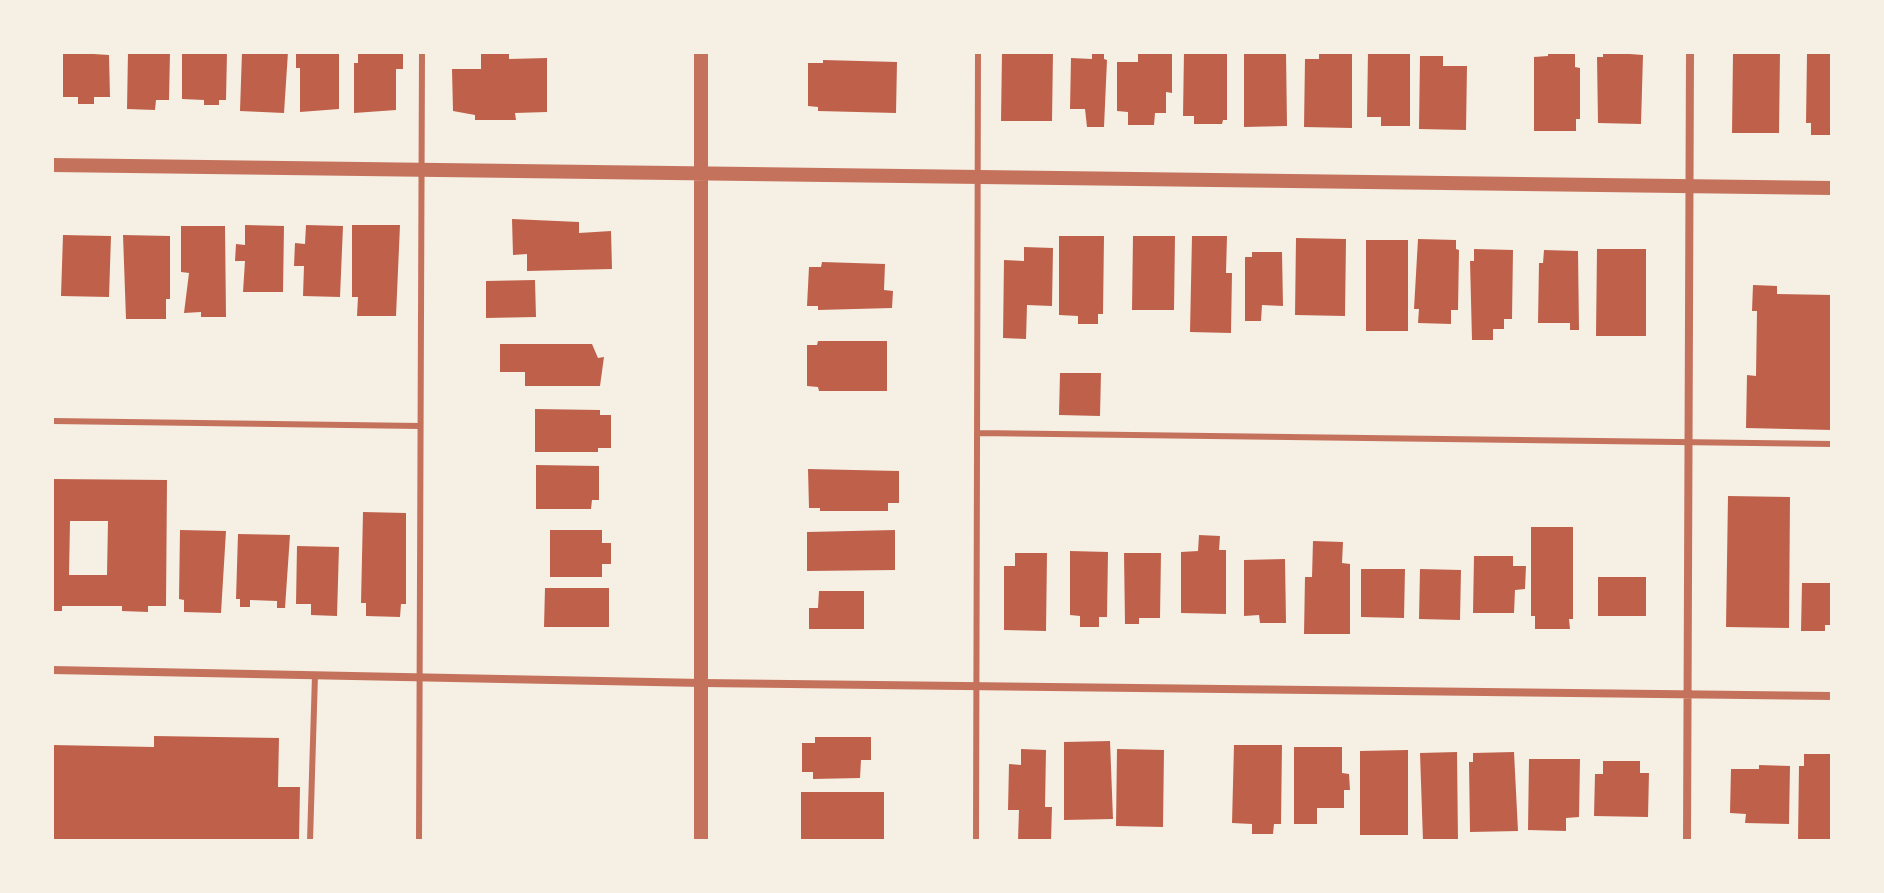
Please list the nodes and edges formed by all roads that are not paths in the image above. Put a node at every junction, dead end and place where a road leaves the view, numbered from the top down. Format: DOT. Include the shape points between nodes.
graph roads {
  1 [pos="422,52"];
  2 [pos="701,52"];
  3 [pos="978,52"];
  4 [pos="1690,52"];
  5 [pos="52,165"];
  6 [pos="421,170"];
  7 [pos="701,174"];
  8 [pos="977,177"];
  9 [pos="1689,186"];
  10 [pos="1832,188"];
  11 [pos="52,421"];
  12 [pos="420,426"];
  13 [pos="977,433"];
  14 [pos="1688,442"];
  15 [pos="1832,444"];
  16 [pos="52,670"];
  17 [pos="315,675"];
  18 [pos="419,677"];
  19 [pos="702,683"];
  20 [pos="976,686"];
  21 [pos="1687,694"];
  22 [pos="1832,696"];
  23 [pos="310,841"];
  24 [pos="419,841"];
  25 [pos="701,841"];
  26 [pos="976,841"];
  27 [pos="1687,841"];
  1 -- 6 [label="lane"];
  2 -- 7 [label="street"];
  3 -- 8 [label="lane"];
  4 -- 9 [label="street"];
  5 -- 6 [label="street"];
  6 -- 7 [label="street"];
  6 -- 12 [label="lane"];
  7 -- 8 [label="street"];
  7 -- 19 [label="street"];
  8 -- 9 [label="street"];
  8 -- 13 [label="lane"];
  9 -- 10 [label="street"];
  9 -- 14 [label="street"];
  11 -- 12 [label="lane"];
  12 -- 18 [label="lane"];
  13 -- 14 [label="lane"];
  13 -- 20 [label="lane"];
  14 -- 15 [label="lane"];
  14 -- 21 [label="street"];
  16 -- 17 [label="street"];
  17 -- 18 [label="street"];
  17 -- 23 [label="lane"];
  18 -- 19 [label="street"];
  18 -- 24 [label="lane"];
  19 -- 20 [label="street"];
  19 -- 25 [label="street"];
  20 -- 21 [label="street"];
  20 -- 26 [label="lane"];
  21 -- 22 [label="street"];
  21 -- 27 [label="street"];
}
